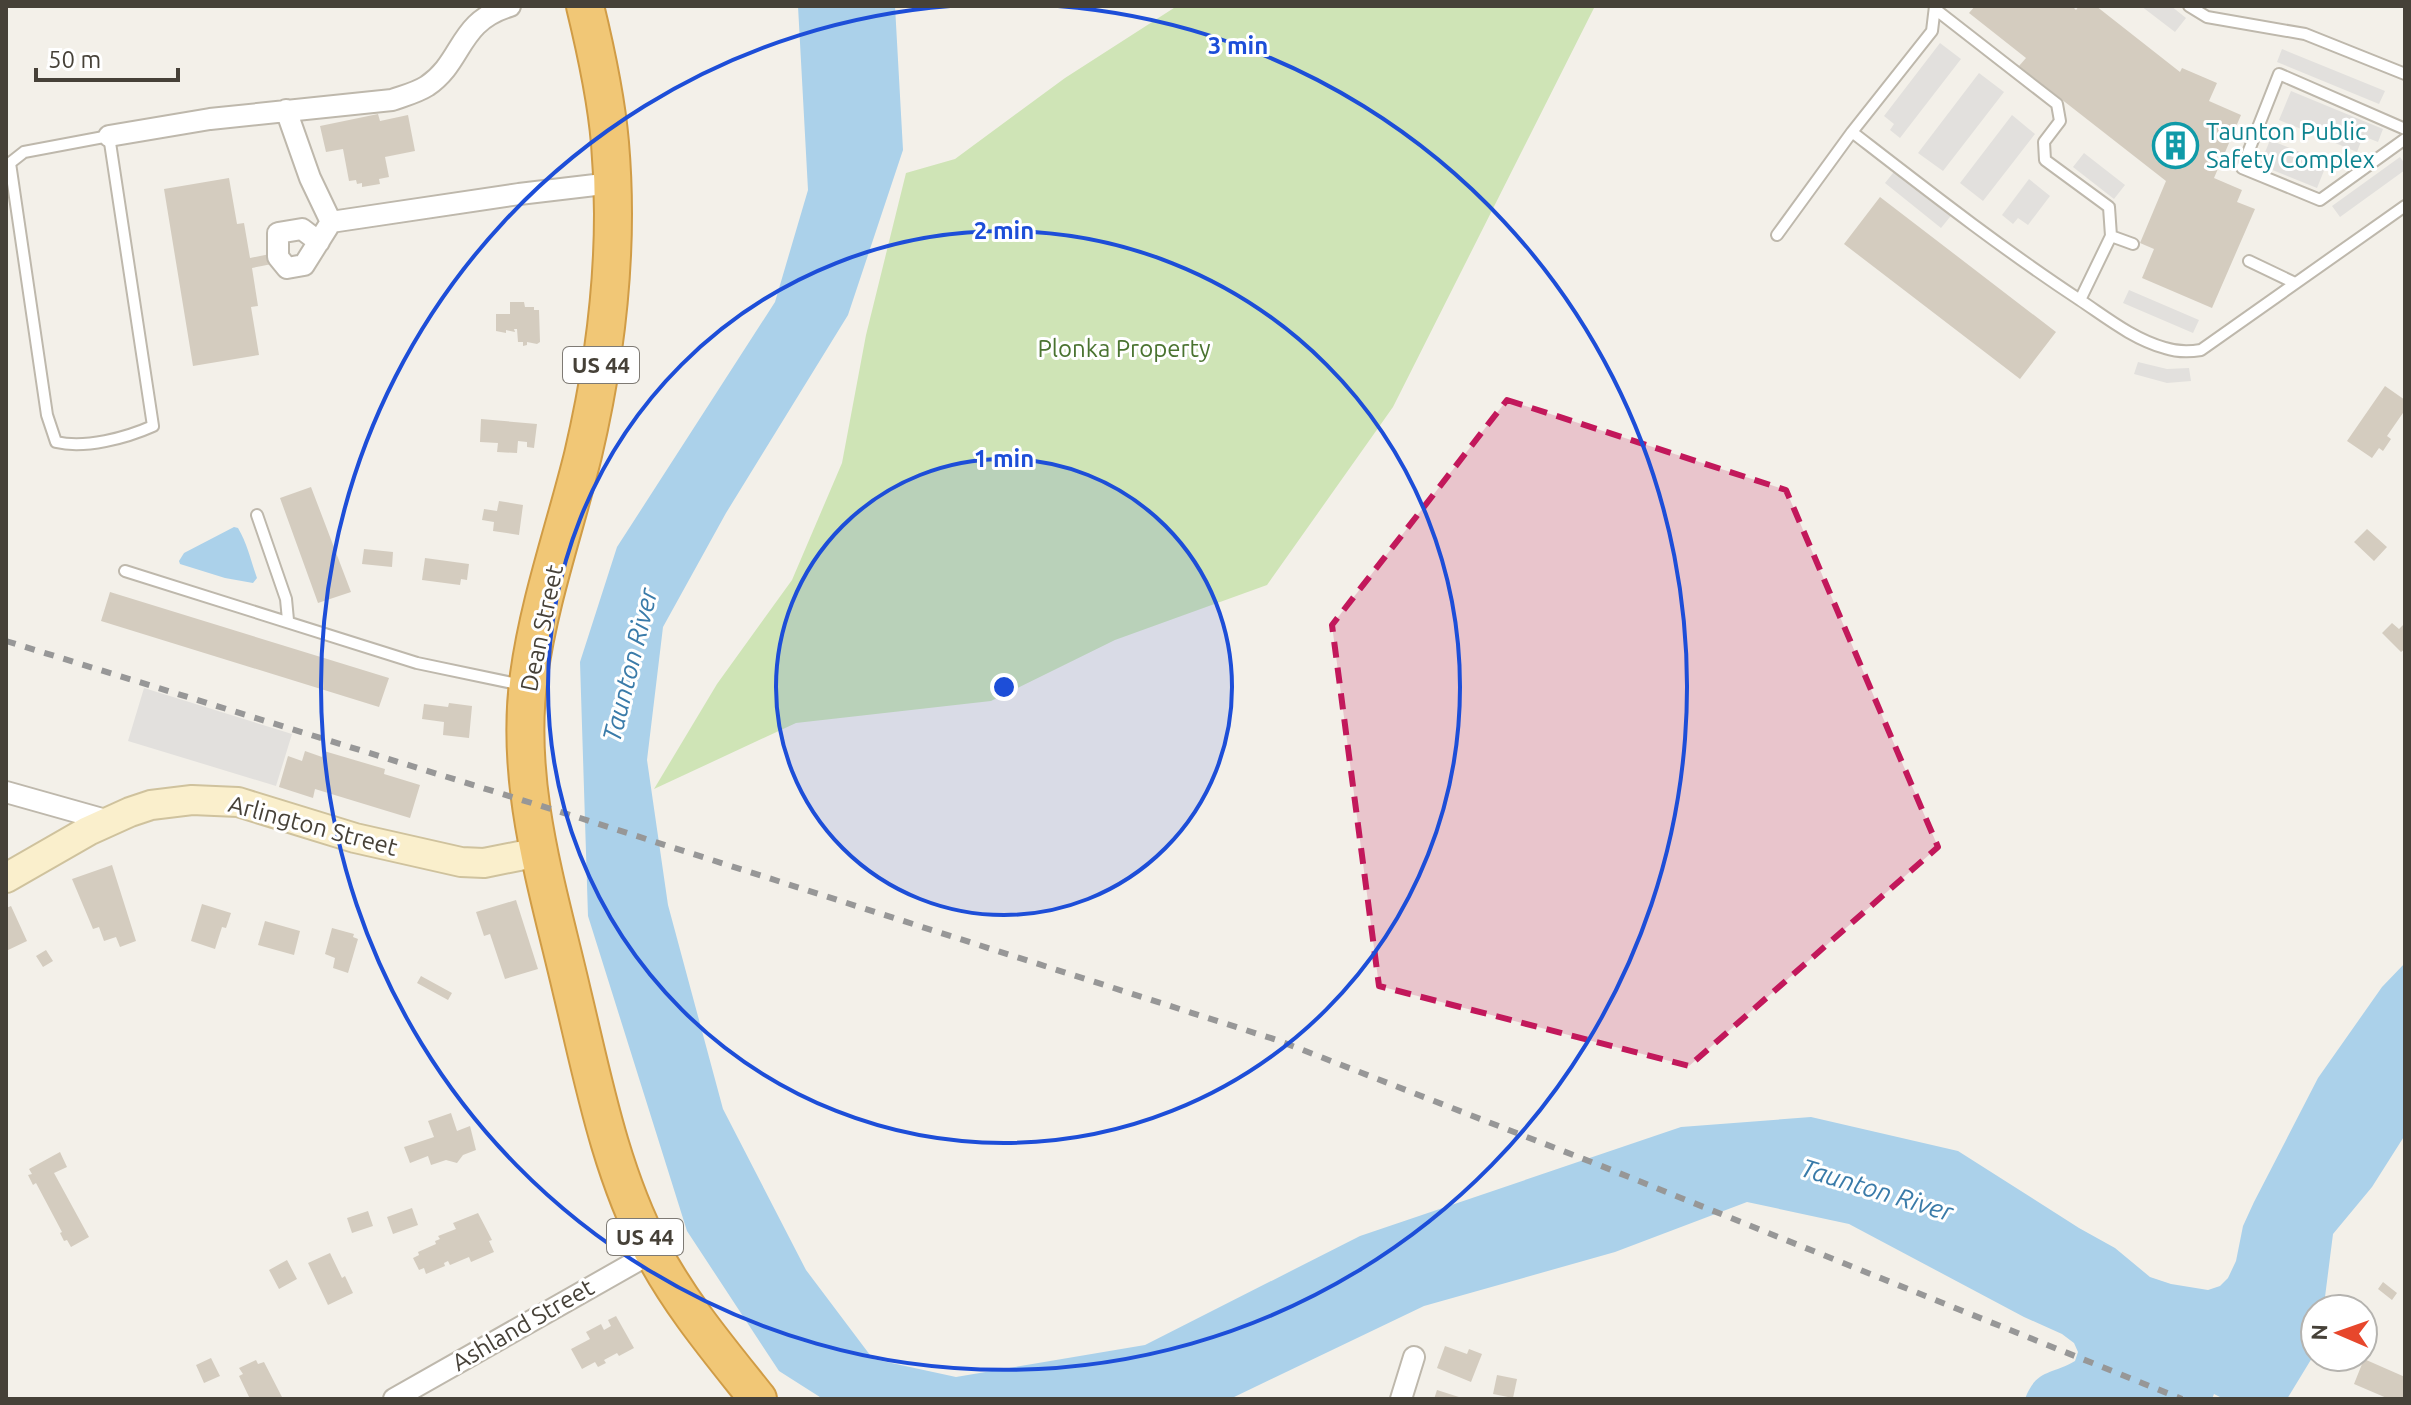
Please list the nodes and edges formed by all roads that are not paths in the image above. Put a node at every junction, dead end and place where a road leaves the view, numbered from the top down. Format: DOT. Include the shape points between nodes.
graph roads {
  1 [pos="510,6"];
  2 [pos="585,6"];
  3 [pos="2189,6"];
  4 [pos="1935,8"];
  5 [pos="2405,74"];
  6 [pos="286,110"];
  7 [pos="2405,129"];
  8 [pos="1852,132"];
  9 [pos="109,136"];
  10 [pos="2405,139"];
  11 [pos="612,183"];
  12 [pos="2405,206"];
  13 [pos="331,222"];
  14 [pos="1777,235"];
  15 [pos="2111,236"];
  16 [pos="319,242"];
  17 [pos="2133,244"];
  18 [pos="2249,261"];
  19 [pos="2295,283"];
  20 [pos="2080,300"];
  21 [pos="257,515"];
  22 [pos="125,571"];
  23 [pos="288,620"];
  24 [pos="528,686"];
  25 [pos="6,792"];
  26 [pos="109,821"];
  27 [pos="539,852"];
  28 [pos="6,878"];
  29 [pos="653,1252"];
  30 [pos="1414,1357"];
  31 [pos="394,1399"];
  32 [pos="758,1399"];
  33 [pos="1401,1399"];
  1 -- 6 [label="street" via="473,26 427,86 392,100"];
  2 -- 11 [label="highway, Dean Street / US 44" via="606,106"];
  3 -- 5 [label="lane" via="2235,24 2305,34"];
  4 -- 8 [label="lane" via="1932,31"];
  4 -- 15 [label="lane" via="2057,104 2060,121 2044,142 2045,160 2109,207"];
  6 -- 9 [label="street"];
  6 -- 13 [label="street"];
  7 -- 10 [label="lane" via="2279,74 2242,168 2320,200"];
  8 -- 14 [label="lane"];
  8 -- 20 [label="lane"];
  9 -- 9 [label="lane" via="153,426 72,446 56,442 47,415 10,163 24,152"];
  11 -- 13 [label="street"];
  11 -- 24 [label="highway, Dean Street / US 44" via="610,278 598,380"];
  12 -- 19 [label="lane"];
  13 -- 16 [label="street"];
  15 -- 17 [label="lane"];
  15 -- 20 [label="lane"];
  18 -- 19 [label="lane"];
  19 -- 20 [label="lane" via="2201,350 2190,352 2136,336"];
  21 -- 23 [label="lane" via="286,599"];
  22 -- 23 [label="lane"];
  23 -- 24 [label="lane" via="417,663"];
  24 -- 27 [label="highway, Dean Street / US 44" via="526,779"];
  25 -- 26 [label="street"];
  26 -- 27 [label="street, Arlington Street" via="165,802 238,802 355,838 461,862"];
  26 -- 28 [label="street, Arlington Street"];
  27 -- 29 [label="highway, Dean Street / US 44" via="598,1102 624,1189"];
  29 -- 31 [label="street, Ashland Street"];
  29 -- 32 [label="highway, Dean Street / US 44" via="694,1317"];
  30 -- 33 [label="street"];
}
